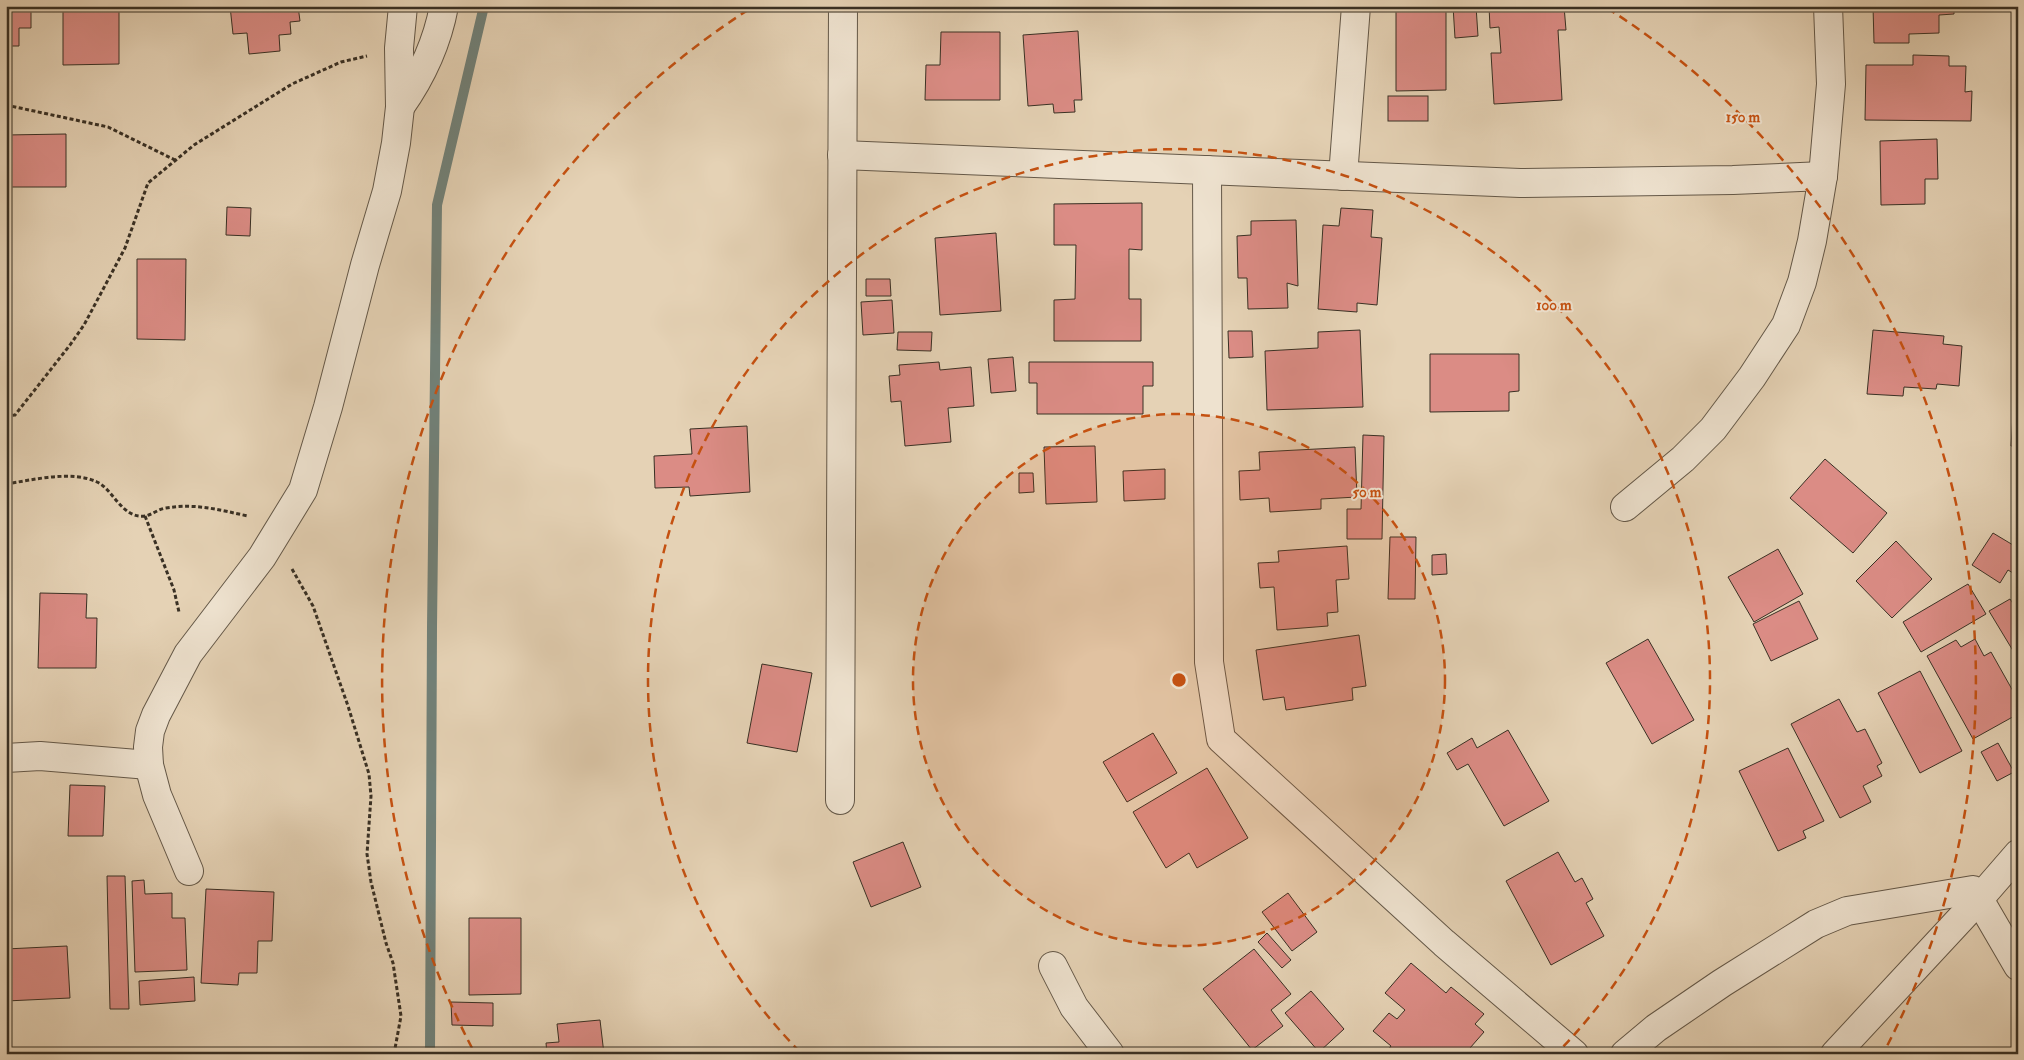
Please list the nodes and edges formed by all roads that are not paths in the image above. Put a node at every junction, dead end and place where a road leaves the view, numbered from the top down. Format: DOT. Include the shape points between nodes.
graph roads {
  1 [pos="403,6"];
  2 [pos="444,6"];
  3 [pos="843,6"];
  4 [pos="1356,6"];
  5 [pos="1828,6"];
  6 [pos="400,107"];
  7 [pos="842,156"];
  8 [pos="1207,170"];
  9 [pos="1343,176"];
  10 [pos="1823,176"];
  11 [pos="1626,507"];
  12 [pos="6,758"];
  13 [pos="149,765"];
  14 [pos="840,800"];
  15 [pos="2018,854"];
  16 [pos="189,872"];
  17 [pos="1976,895"];
  18 [pos="1053,966"];
  19 [pos="2018,966"];
  20 [pos="1110,1054"];
  21 [pos="1574,1054"];
  22 [pos="1625,1054"];
  23 [pos="1835,1054"];
  1 -- 6 [label="street" via="399,48"];
  2 -- 6 [label="street" via="436,41 415,86"];
  3 -- 7 [label="street"];
  4 -- 9 [label="street"];
  5 -- 10 [label="street" via="1831,84"];
  6 -- 13 [label="street" via="387,191 303,490 262,557 188,654 153,723 148,747"];
  7 -- 8 [label="street"];
  7 -- 14 [label="street"];
  8 -- 9 [label="street"];
  8 -- 21 [label="street" via="1209,662 1221,739 1444,943"];
  9 -- 10 [label="street" via="1520,183"];
  10 -- 11 [label="street" via="1802,282 1786,325 1713,428 1683,459"];
  12 -- 13 [label="street" via="40,756"];
  13 -- 16 [label="street" via="157,795"];
  15 -- 17 [label="street"];
  17 -- 19 [label="street"];
  17 -- 22 [label="street" via="1847,911 1816,924 1664,1022"];
  17 -- 23 [label="street"];
  18 -- 20 [label="street" via="1074,1007"];
}
